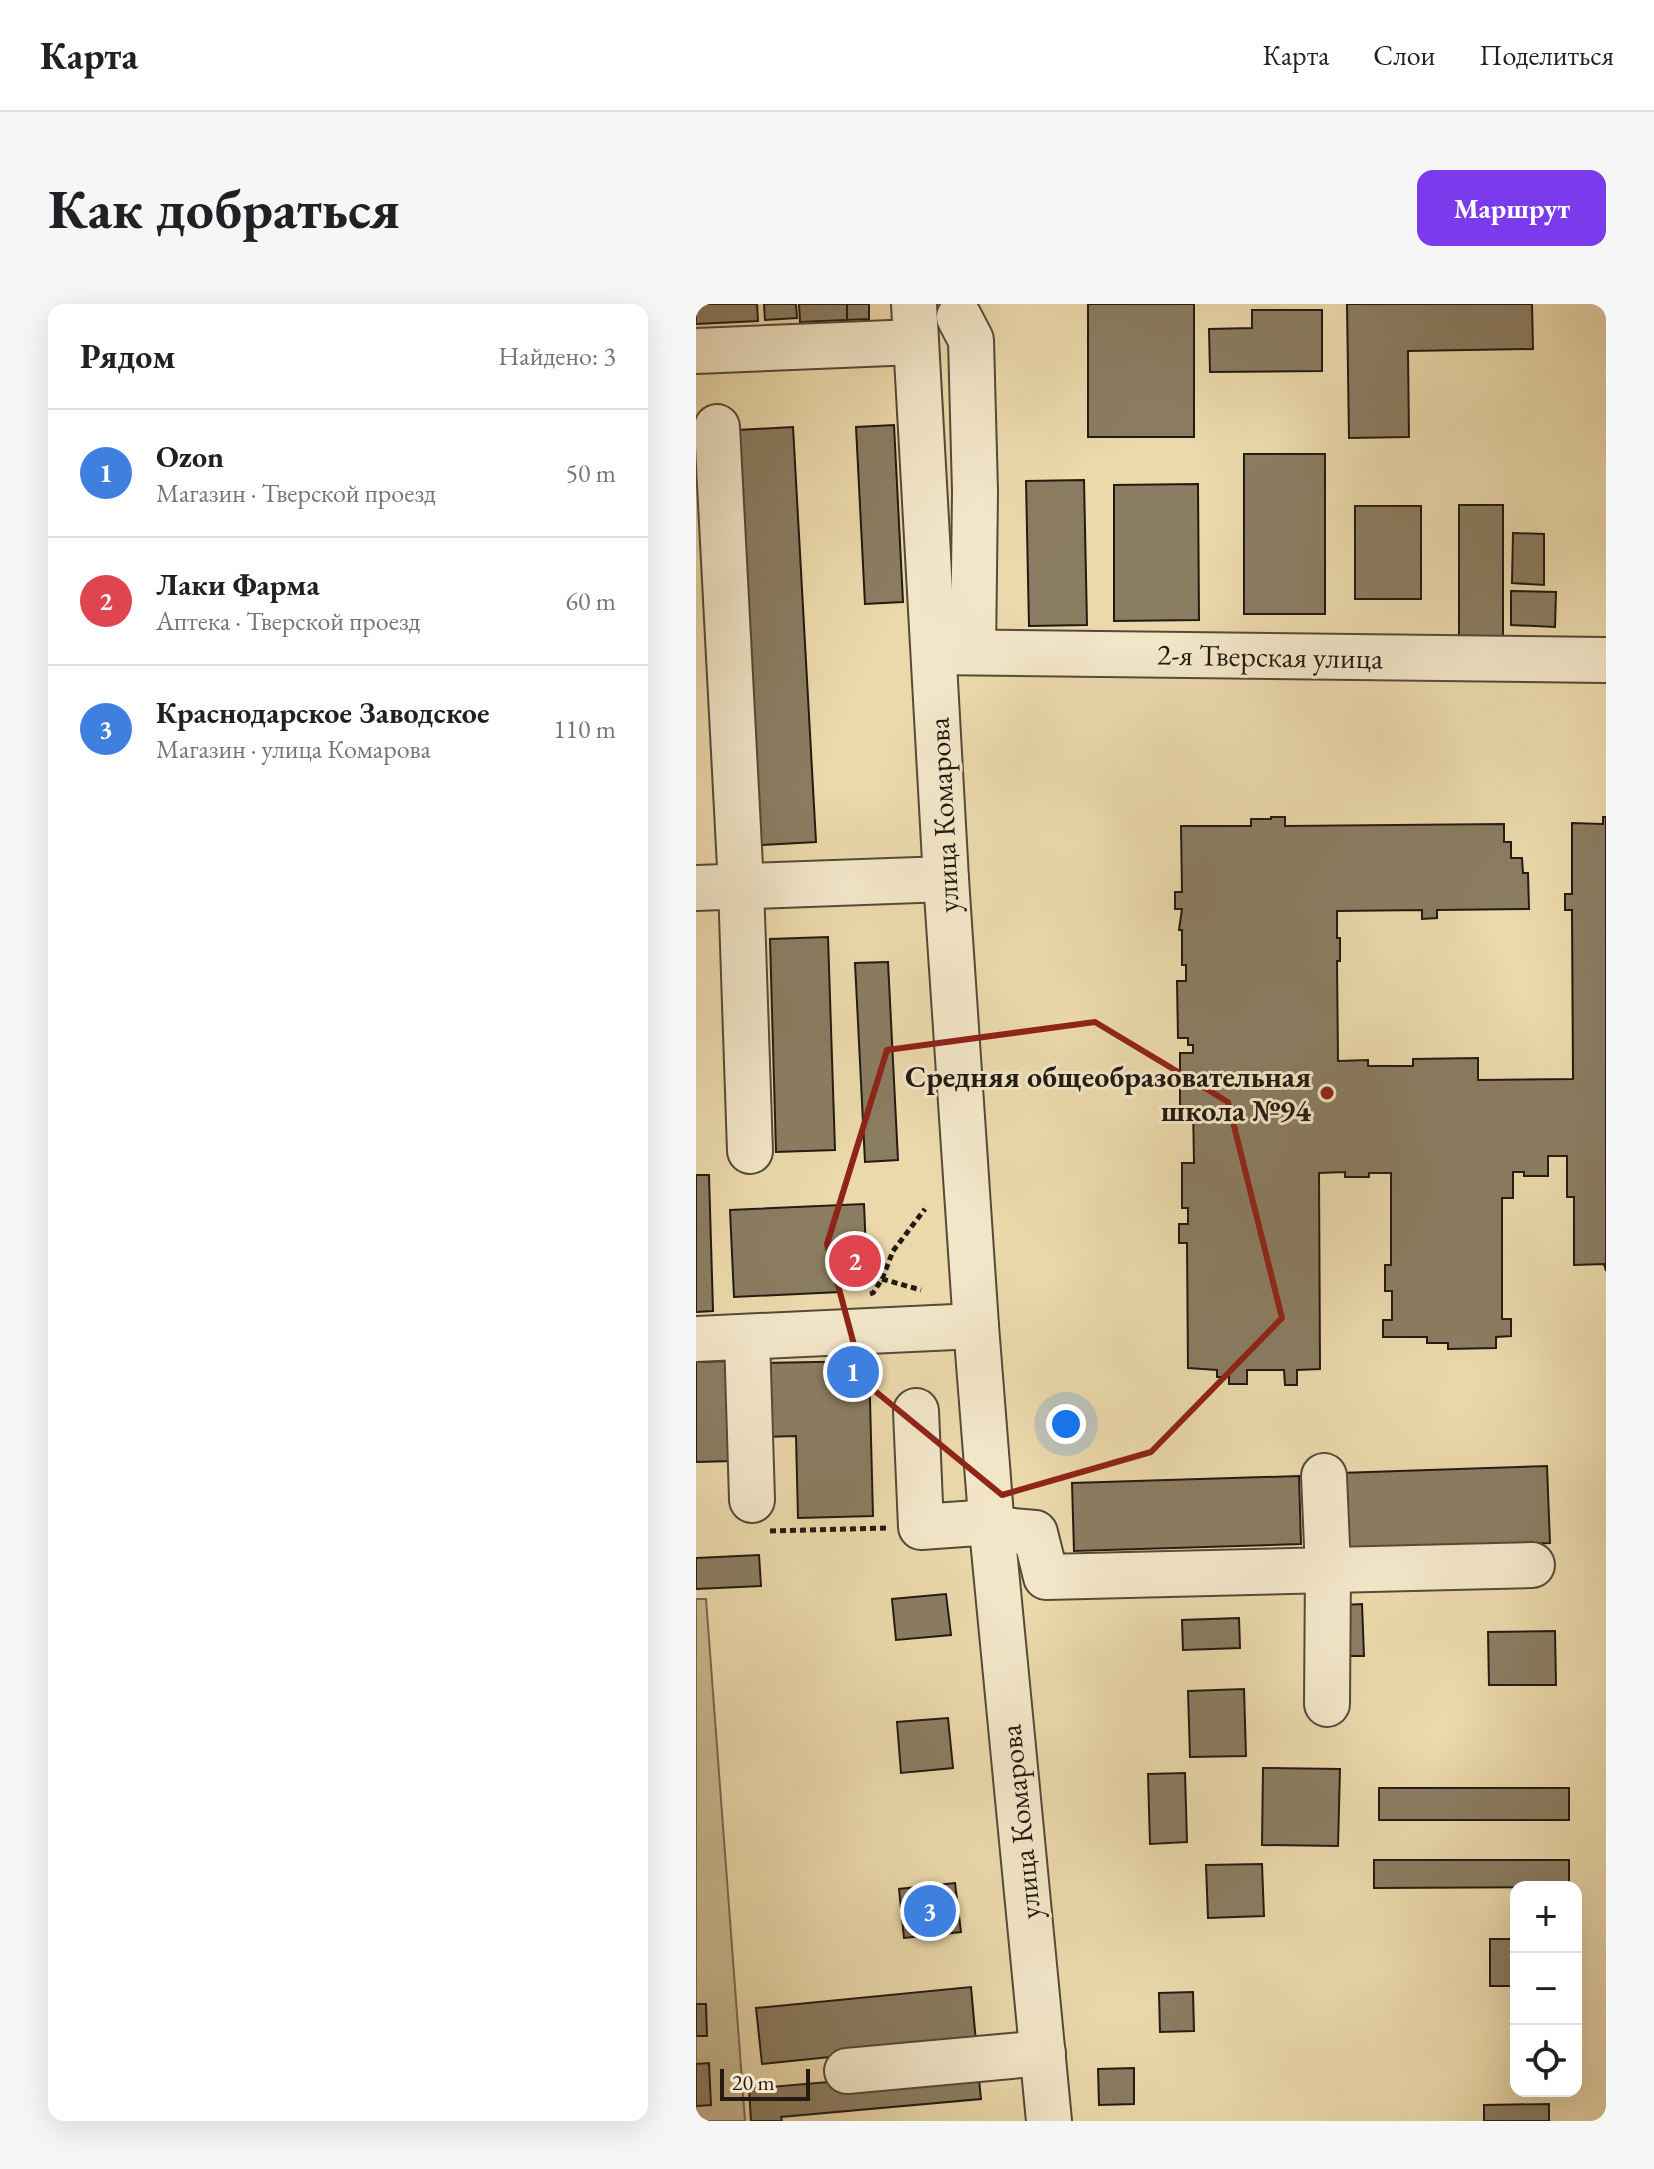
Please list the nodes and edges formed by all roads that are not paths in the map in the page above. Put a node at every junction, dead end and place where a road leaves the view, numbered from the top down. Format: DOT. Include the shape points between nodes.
graph roads {
  1 [pos="965,311"];
  2 [pos="914,323"];
  3 [pos="696,351"];
  4 [pos="717,427"];
  5 [pos="955,654"];
  6 [pos="1606,660"];
  7 [pos="946,879"];
  8 [pos="741,886"];
  9 [pos="696,888"];
  10 [pos="750,1151"];
  11 [pos="976,1326"];
  12 [pos="747,1337"];
  13 [pos="696,1339"];
  14 [pos="916,1411"];
  15 [pos="1324,1476"];
  16 [pos="752,1500"];
  17 [pos="992,1526"];
  18 [pos="1532,1565"];
  19 [pos="1328,1569"];
  20 [pos="1327,1704"];
  21 [pos="1043,2053"];
  22 [pos="847,2071"];
  23 [pos="1049,2121"];
  1 -- 2 [label="street"];
  1 -- 5 [label="street" via="971,340 975,492"];
  2 -- 3 [label="street"];
  2 -- 5 [label="street, улица Комарова"];
  4 -- 8 [label="street"];
  5 -- 6 [label="street, 2-я Тверская улица"];
  5 -- 7 [label="street, улица Комарова"];
  7 -- 8 [label="street"];
  7 -- 11 [label="street, улица Комарова"];
  8 -- 9 [label="street"];
  8 -- 10 [label="street"];
  11 -- 12 [label="street"];
  11 -- 17 [label="street, улица Комарова"];
  12 -- 13 [label="street"];
  12 -- 16 [label="street"];
  14 -- 17 [label="street" via="921,1527"];
  15 -- 19 [label="street"];
  17 -- 19 [label="street" via="1035,1533 1046,1577"];
  17 -- 21 [label="street, улица Комарова"];
  18 -- 19 [label="street"];
  19 -- 20 [label="street"];
  21 -- 22 [label="street"];
  21 -- 23 [label="street, улица Комарова"];
}
